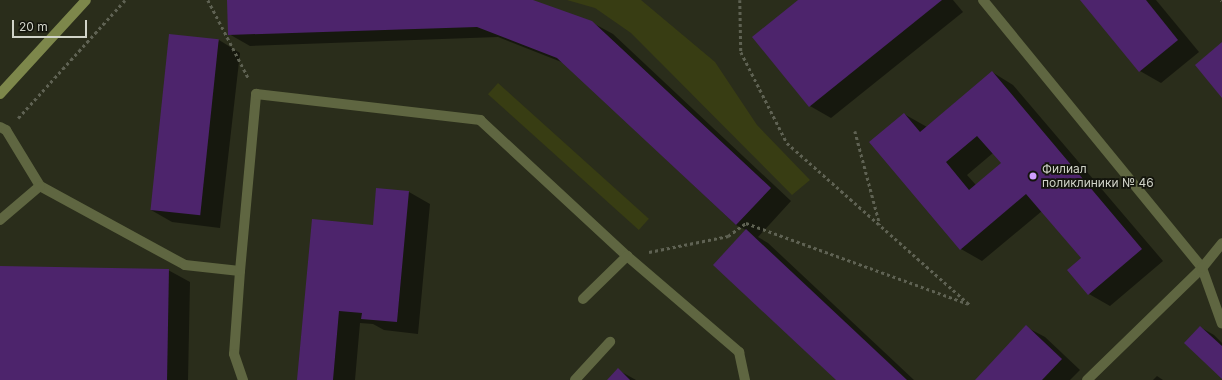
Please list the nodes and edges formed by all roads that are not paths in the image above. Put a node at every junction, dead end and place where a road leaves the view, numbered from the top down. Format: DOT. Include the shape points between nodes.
graph roads {
  1 [pos="86,0"];
  2 [pos="983,0"];
  3 [pos="0,94"];
  4 [pos="3,128"];
  5 [pos="40,186"];
  6 [pos="0,220"];
  7 [pos="1222,243"];
  8 [pos="627,256"];
  9 [pos="1202,268"];
  10 [pos="240,271"];
  11 [pos="582,299"];
  12 [pos="1222,324"];
  13 [pos="610,342"];
  14 [pos="242,380"];
  15 [pos="575,380"];
  16 [pos="745,380"];
  17 [pos="1087,380"];
  1 -- 3 [label="street"];
  2 -- 9 [label="lane"];
  4 -- 5 [label="lane"];
  5 -- 6 [label="lane"];
  5 -- 10 [label="lane" via="185,265"];
  7 -- 9 [label="lane"];
  8 -- 10 [label="lane" via="480,120 256,94"];
  8 -- 11 [label="lane"];
  8 -- 16 [label="lane" via="738,352"];
  9 -- 12 [label="lane"];
  9 -- 17 [label="lane"];
  10 -- 14 [label="lane" via="234,354"];
  13 -- 15 [label="lane"];
}
